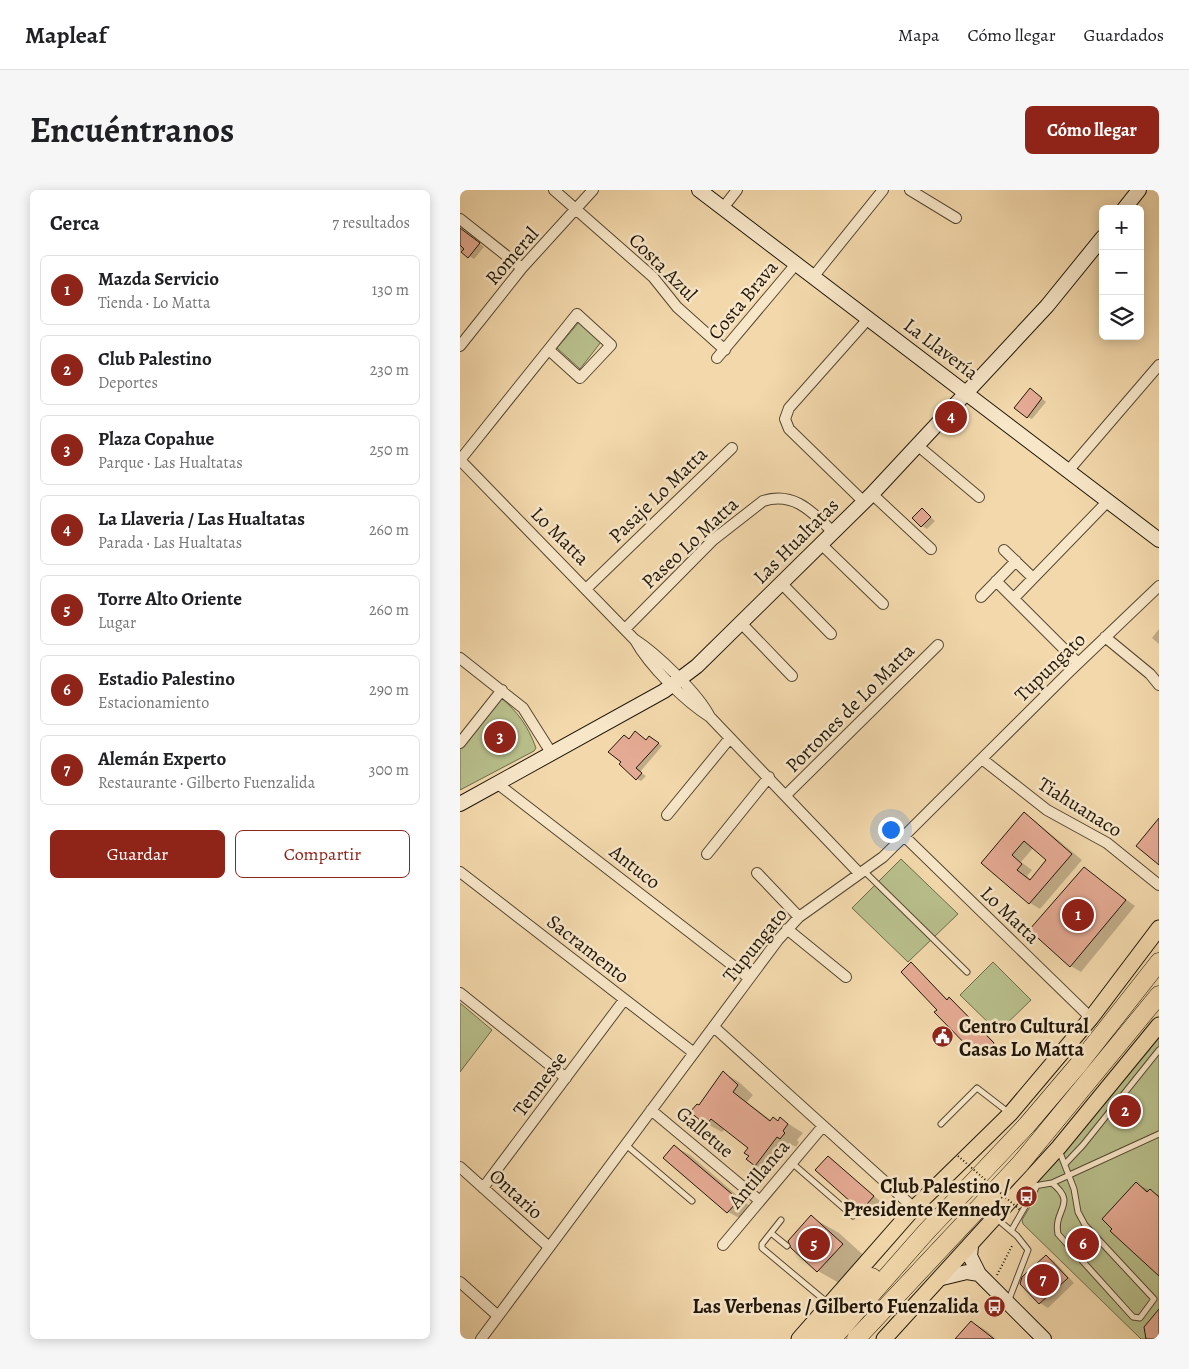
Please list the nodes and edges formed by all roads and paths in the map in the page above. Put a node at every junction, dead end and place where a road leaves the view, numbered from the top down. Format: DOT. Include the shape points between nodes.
graph roads {
  1 [pos="554,190"];
  2 [pos="593,190"];
  3 [pos="699,190"];
  4 [pos="737,190"];
  5 [pos="883,190"];
  6 [pos="910,190"];
  7 [pos="1139,190"];
  8 [pos="1127,205"];
  9 [pos="723,208"];
  10 [pos="576,210"];
  11 [pos="956,218"];
  12 [pos="460,219"];
  13 [pos="1099,241"];
  14 [pos="796,264"];
  15 [pos="522,268"];
  16 [pos="813,277"];
  17 [pos="868,319"];
  18 [pos="460,346"];
  19 [pos="549,350"];
  20 [pos="725,350"];
  21 [pos="717,358"];
  22 [pos="1159,364"];
  23 [pos="966,394"];
  24 [pos="917,445"];
  25 [pos="732,448"];
  26 [pos="460,460"];
  27 [pos="1068,471"];
  28 [pos="979,497"];
  29 [pos="868,498"];
  30 [pos="1108,501"];
  31 [pos="834,533"];
  32 [pos="1159,540"];
  33 [pos="822,545"];
  34 [pos="931,549"];
  35 [pos="1004,550"];
  36 [pos="1016,561"];
  37 [pos="1033,578"];
  38 [pos="996,581"];
  39 [pos="782,584"];
  40 [pos="1159,586"];
  41 [pos="587,588"];
  42 [pos="981,597"];
  43 [pos="1014,598"];
  44 [pos="883,604"];
  45 [pos="741,623"];
  46 [pos="625,629"];
  47 [pos="831,634"];
  48 [pos="1105,637"];
  49 [pos="938,645"];
  50 [pos="460,658"];
  51 [pos="1078,662"];
  52 [pos="792,676"];
  53 [pos="677,683"];
  54 [pos="1159,685"];
  55 [pos="502,690"];
  56 [pos="730,738"];
  57 [pos="460,742"];
  58 [pos="552,754"];
  59 [pos="982,759"];
  60 [pos="768,777"];
  61 [pos="498,784"];
  62 [pos="786,795"];
  63 [pos="460,804"];
  64 [pos="667,815"];
  65 [pos="905,837"];
  66 [pos="707,854"];
  67 [pos="460,872"];
  68 [pos="861,872"];
  69 [pos="757,873"];
  70 [pos="1159,885"];
  71 [pos="799,917"];
  72 [pos="1159,928"];
  73 [pos="787,929"];
  74 [pos="1159,962"];
  75 [pos="966,972"];
  76 [pos="846,977"];
  77 [pos="749,978"];
  78 [pos="460,993"];
  79 [pos="1159,995"];
  80 [pos="624,1000"];
  81 [pos="1091,1018"];
  82 [pos="1159,1025"];
  83 [pos="715,1028"];
  84 [pos="1159,1050"];
  85 [pos="694,1053"];
  86 [pos="566,1078"];
  87 [pos="651,1110"];
  88 [pos="1010,1114"];
  89 [pos="941,1124"];
  90 [pos="823,1126"];
  91 [pos="1159,1134"];
  92 [pos="626,1144"];
  93 [pos="1058,1147"];
  94 [pos="958,1156"];
  95 [pos="792,1163"];
  96 [pos="1065,1164"];
  97 [pos="460,1167"];
  98 [pos="1070,1175"];
  99 [pos="1052,1183"];
  100 [pos="1030,1187"];
  101 [pos="483,1188"];
  102 [pos="760,1201"];
  103 [pos="692,1202"];
  104 [pos="914,1208"];
  105 [pos="1020,1210"];
  106 [pos="853,1216"];
  107 [pos="996,1218"];
  108 [pos="781,1220"];
  109 [pos="1011,1231"];
  110 [pos="926,1232"];
  111 [pos="771,1233"];
  112 [pos="1017,1236"];
  113 [pos="723,1245"];
  114 [pos="786,1246"];
  115 [pos="970,1246"];
  116 [pos="549,1247"];
  117 [pos="979,1274"];
  118 [pos="942,1278"];
  119 [pos="460,1282"];
  120 [pos="990,1285"];
  121 [pos="1007,1302"];
  122 [pos="829,1304"];
  123 [pos="498,1316"];
  124 [pos="889,1336"];
  125 [pos="481,1339"];
  126 [pos="798,1339"];
  127 [pos="810,1339"];
  128 [pos="832,1339"];
  129 [pos="856,1339"];
  130 [pos="1044,1339"];
  1 -- 10 [label="street, Costa Azul"];
  2 -- 10 [label="street, Romeral"];
  3 -- 9 [label="street, La Llavería"];
  4 -- 9 [label="street"];
  5 -- 16 [label="street"];
  6 -- 11 [label="street"];
  7 -- 8 [label="street"];
  9 -- 14 [label="street, La Llavería"];
  10 -- 15 [label="street, Romeral"];
  10 -- 20 [label="street, Costa Azul" via="653,277 677,307"];
  12 -- 15 [label="street"];
  13 -- 23 [label="street, Las Hualtatas" via="1059,292"];
  14 -- 16 [label="street, La Llavería"];
  14 -- 20 [label="street, Costa Brava"];
  15 -- 18 [label="street, Romeral"];
  16 -- 17 [label="street, La Llavería"];
  17 -- 23 [label="street, La Llavería"];
  17 -- 29 [label="street" via="789,408 785,419 789,429"];
  19 -- 19 [label="street" via="580,378 611,345 577,314"];
  19 -- 26 [label="street"];
  20 -- 21 [label="street, Costa Brava"];
  22 -- 27 [label="street"];
  23 -- 24 [label="street, Las Hualtatas"];
  23 -- 27 [label="street, La Llavería"];
  24 -- 28 [label="street"];
  24 -- 29 [label="street, Las Hualtatas"];
  25 -- 41 [label="street, Pasaje Lo Matta"];
  26 -- 41 [label="street, Lo Matta"];
  27 -- 30 [label="street, La Llavería"];
  29 -- 31 [label="street, Las Hualtatas"];
  29 -- 34 [label="street"];
  30 -- 32 [label="street, La Llavería"];
  30 -- 37 [label="street"];
  31 -- 33 [label="street, Las Hualtatas"];
  31 -- 46 [label="street, Paseo Lo Matta" via="798,501 763,501 713,540"];
  33 -- 39 [label="street, Las Hualtatas"];
  33 -- 44 [label="street"];
  35 -- 36 [label="street"];
  36 -- 37 [label="street"];
  36 -- 38 [label="street"];
  37 -- 43 [label="street"];
  38 -- 42 [label="street"];
  38 -- 43 [label="street"];
  39 -- 45 [label="street, Las Hualtatas"];
  39 -- 47 [label="street"];
  40 -- 48 [label="street, Tupungato"];
  41 -- 46 [label="street, Lo Matta"];
  43 -- 51 [label="street"];
  45 -- 52 [label="street"];
  45 -- 53 [label="street, Las Hualtatas"];
  46 -- 53 [label="street, Lo Matta" via="648,648"];
  48 -- 51 [label="street, Tupungato"];
  48 -- 54 [label="street"];
  49 -- 62 [label="street, Portones de Lo Matta"];
  50 -- 55 [label="street"];
  51 -- 59 [label="street, Tupungato"];
  53 -- 56 [label="street, Lo Matta" via="704,705 710,717"];
  53 -- 58 [label="street, Las Hualtatas"];
  55 -- 57 [label="street"];
  55 -- 58 [label="street" via="528,714"];
  56 -- 60 [label="street, Lo Matta"];
  56 -- 64 [label="street"];
  58 -- 61 [label="street, Las Hualtatas"];
  59 -- 65 [label="street, Tupungato"];
  59 -- 70 [label="street, Tiahuanaco" via="1047,810 1107,842"];
  60 -- 62 [label="street, Lo Matta"];
  60 -- 66 [label="street"];
  61 -- 63 [label="street, Las Hualtatas"];
  61 -- 77 [label="street, Antuco"];
  62 -- 68 [label="street, Lo Matta"];
  65 -- 68 [label="street, Tupungato"];
  65 -- 81 [label="street, Lo Matta"];
  67 -- 80 [label="street, Sacramento"];
  68 -- 71 [label="street, Tupungato"];
  68 -- 75 [label="lane"];
  69 -- 71 [label="street"];
  71 -- 73 [label="street, Tupungato"];
  72 -- 81 [label="main road"];
  73 -- 76 [label="street"];
  73 -- 77 [label="street, Tupungato"];
  74 -- 110 [label="highway" via="1027,1125"];
  77 -- 83 [label="street, Tupungato"];
  78 -- 86 [label="street"];
  79 -- 129 [label="highway" via="1020,1164"];
  80 -- 85 [label="street, Sacramento"];
  80 -- 86 [label="street, Tennesse"];
  81 -- 88 [label="main road"];
  82 -- 93 [label="main road"];
  83 -- 85 [label="street, Tupungato"];
  83 -- 90 [label="street"];
  84 -- 96 [label="lane"];
  85 -- 87 [label="street, Tupungato"];
  86 -- 101 [label="street, Tennesse"];
  87 -- 92 [label="street, Tupungato"];
  87 -- 102 [label="street, Galletue"];
  88 -- 89 [label="lane" via="977,1088"];
  88 -- 104 [label="main road"];
  90 -- 95 [label="street, Antillanca"];
  90 -- 104 [label="street"];
  91 -- 98 [label="lane"];
  92 -- 103 [label="lane"];
  92 -- 116 [label="street, Tupungato"];
  93 -- 96 [label="lane"];
  93 -- 100 [label="main road"];
  94 -- 105 [label="path, bridge"];
  95 -- 102 [label="street, Antillanca"];
  95 -- 106 [label="lane"];
  96 -- 98 [label="lane"];
  97 -- 101 [label="street, Ontario"];
  98 -- 99 [label="lane"];
  98 -- 99 [label="lane" via="1078,1212 1085,1225 1154,1299 1140,1318 1134,1317 1058,1234 1056,1224 1065,1204 1063,1192"];
  99 -- 100 [label="lane"];
  100 -- 107 [label="main road"];
  100 -- 109 [label="lane"];
  101 -- 116 [label="street, Ontario"];
  102 -- 113 [label="street, Antillanca"];
  104 -- 122 [label="main road"];
  107 -- 109 [label="lane"];
  107 -- 115 [label="main road"];
  108 -- 111 [label="lane"];
  109 -- 112 [label="lane"];
  110 -- 127 [label="highway" via="870,1280"];
  110 -- 128 [label="highway"];
  111 -- 114 [label="lane"];
  111 -- 122 [label="lane" via="762,1244 765,1252"];
  112 -- 120 [label="path"];
  112 -- 121 [label="lane" via="1026,1245 1027,1253"];
  115 -- 117 [label="street" via="972,1261"];
  115 -- 118 [label="main road"];
  116 -- 123 [label="street, Tupungato"];
  117 -- 118 [label="street" via="967,1272"];
  117 -- 120 [label="street"];
  118 -- 124 [label="main road"];
  119 -- 123 [label="street"];
  120 -- 121 [label="street"];
  121 -- 130 [label="street"];
  122 -- 126 [label="main road"];
  123 -- 125 [label="street, Tupungato"];
}
